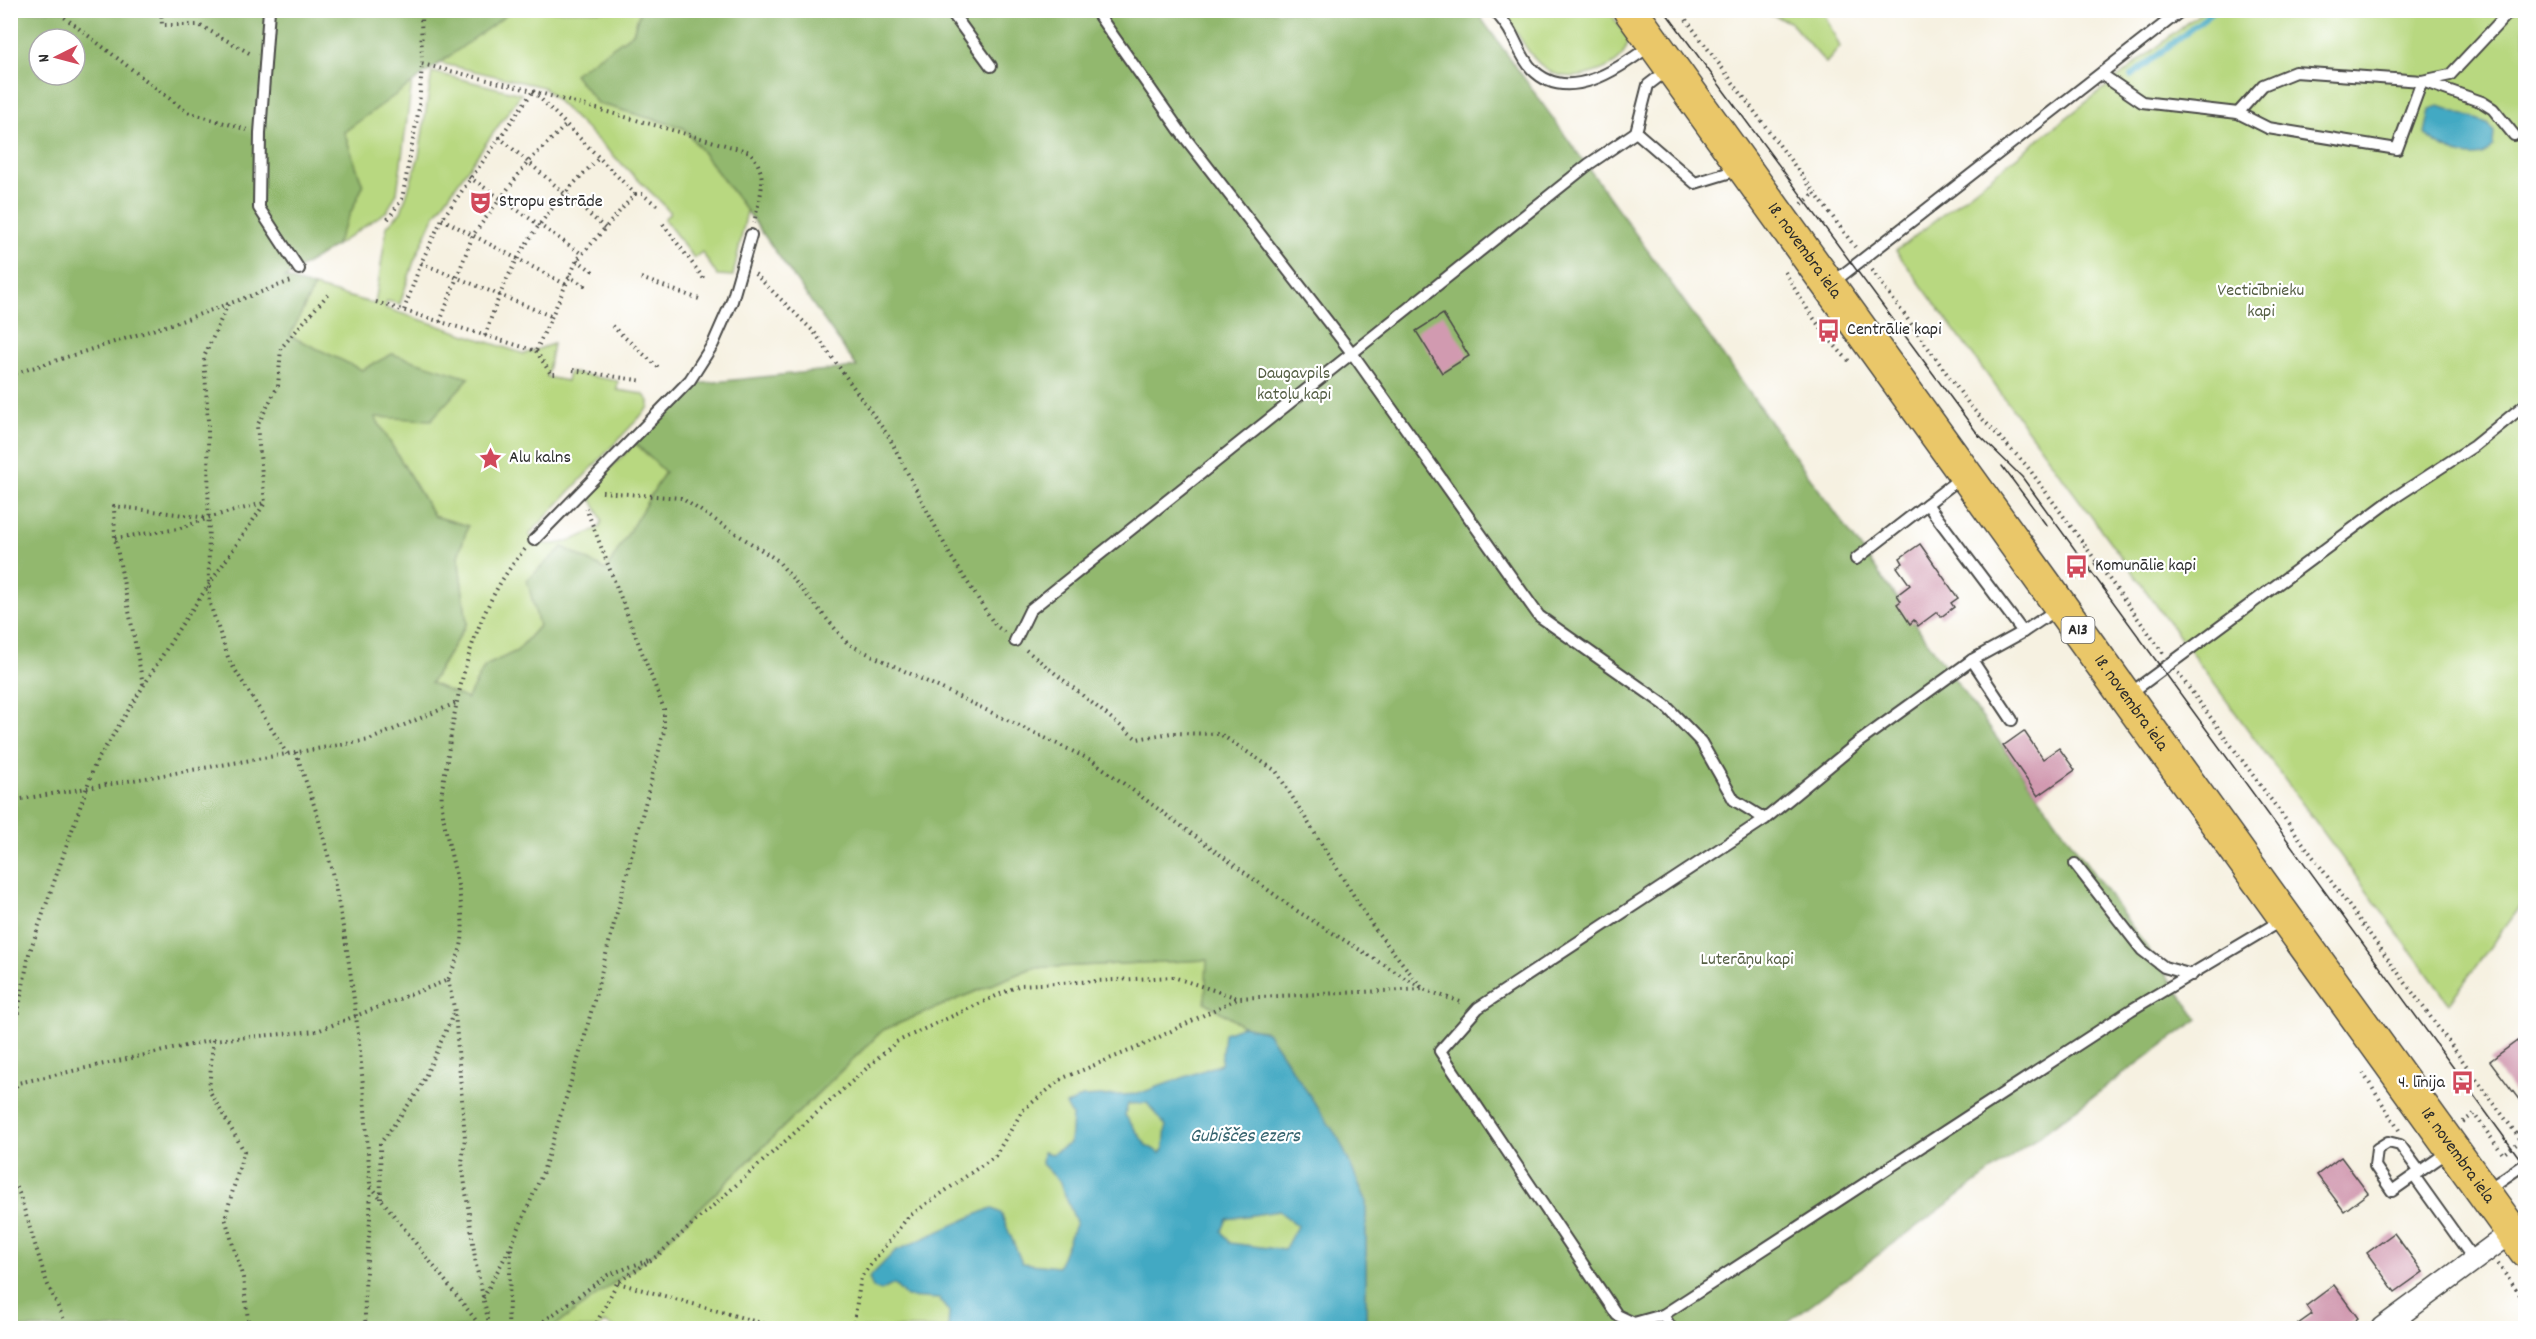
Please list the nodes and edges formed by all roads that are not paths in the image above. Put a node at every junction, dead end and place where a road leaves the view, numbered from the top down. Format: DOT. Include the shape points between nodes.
graph roads {
  1 [pos="269,10"];
  2 [pos="950,10"];
  3 [pos="1095,10"];
  4 [pos="1495,10"];
  5 [pos="1630,10"];
  6 [pos="2182,10"];
  7 [pos="2511,10"];
  8 [pos="1662,55"];
  9 [pos="991,66"];
  10 [pos="2101,74"];
  11 [pos="2422,81"];
  12 [pos="2238,113"];
  13 [pos="1636,132"];
  14 [pos="2514,135"];
  15 [pos="1743,168"];
  16 [pos="751,235"];
  17 [pos="299,269"];
  18 [pos="1828,286"];
  19 [pos="1352,353"];
  20 [pos="2526,404"];
  21 [pos="1966,475"];
  22 [pos="1927,504"];
  23 [pos="534,540"];
  24 [pos="1856,559"];
  25 [pos="2068,593"];
  26 [pos="2023,632"];
  27 [pos="1015,641"];
  28 [pos="1972,660"];
  29 [pos="2126,697"];
  30 [pos="2012,720"];
  31 [pos="1765,819"];
  32 [pos="2075,864"];
  33 [pos="2284,918"];
  34 [pos="2192,975"];
  35 [pos="2457,1136"];
  36 [pos="2526,1163"];
  37 [pos="2417,1174"];
  38 [pos="2484,1192"];
  39 [pos="2519,1241"];
  40 [pos="2474,1260"];
  41 [pos="1663,1315"];
  42 [pos="1671,1329"];
  43 [pos="2382,1329"];
  1 -- 17 [label="lane" via="260,133 260,208"];
  2 -- 9 [label="lane"];
  3 -- 19 [label="lane" via="1180,130"];
  4 -- 8 [label="lane" via="1531,68 1551,84 1579,84"];
  5 -- 8 [label="main road, 18. novembra iela / A13"];
  6 -- 10 [label="lane"];
  7 -- 11 [label="lane" via="2450,75"];
  8 -- 13 [label="lane" via="1648,85"];
  8 -- 15 [label="main road, 18. novembra iela / A13"];
  10 -- 12 [label="lane" via="2142,102"];
  10 -- 18 [label="lane"];
  11 -- 12 [label="lane" via="2295,72 2263,85"];
  11 -- 12 [label="lane" via="2397,149 2268,128"];
  11 -- 14 [label="lane" via="2482,102 2493,109"];
  13 -- 15 [label="lane" via="1695,183"];
  13 -- 19 [label="lane" via="1589,164"];
  15 -- 18 [label="main road, 18. novembra iela / A13"];
  16 -- 23 [label="lane" via="732,301 714,344 690,380"];
  18 -- 21 [label="main road, 18. novembra iela / A13"];
  19 -- 27 [label="lane" via="1030,610"];
  19 -- 31 [label="lane" via="1539,616 1665,705 1701,742 1734,800"];
  20 -- 29 [label="lane" via="2474,446 2394,498"];
  21 -- 22 [label="lane"];
  21 -- 25 [label="main road, 18. novembra iela / A13"];
  22 -- 24 [label="lane"];
  22 -- 26 [label="lane"];
  25 -- 26 [label="lane"];
  25 -- 29 [label="main road, 18. novembra iela / A13"];
  26 -- 28 [label="lane"];
  28 -- 30 [label="lane"];
  28 -- 31 [label="lane" via="1860,741"];
  29 -- 33 [label="main road, 18. novembra iela / A13"];
  31 -- 41 [label="lane" via="1478,1008 1440,1051 1617,1315 1634,1323"];
  32 -- 34 [label="lane" via="2142,950 2164,967"];
  33 -- 34 [label="lane"];
  33 -- 35 [label="main road, 18. novembra iela / A13"];
  34 -- 41 [label="lane" via="2131,1010"];
  35 -- 37 [label="lane"];
  35 -- 38 [label="main road, 18. novembra iela / A13"];
  36 -- 38 [label="lane"];
  37 -- 37 [label="lane" via="2392,1191 2375,1166 2377,1149 2388,1142 2400,1145"];
  37 -- 40 [label="lane"];
  38 -- 39 [label="main road, 18. novembra iela / A13"];
  39 -- 40 [label="street"];
  40 -- 43 [label="street"];
  41 -- 42 [label="lane"];
}
